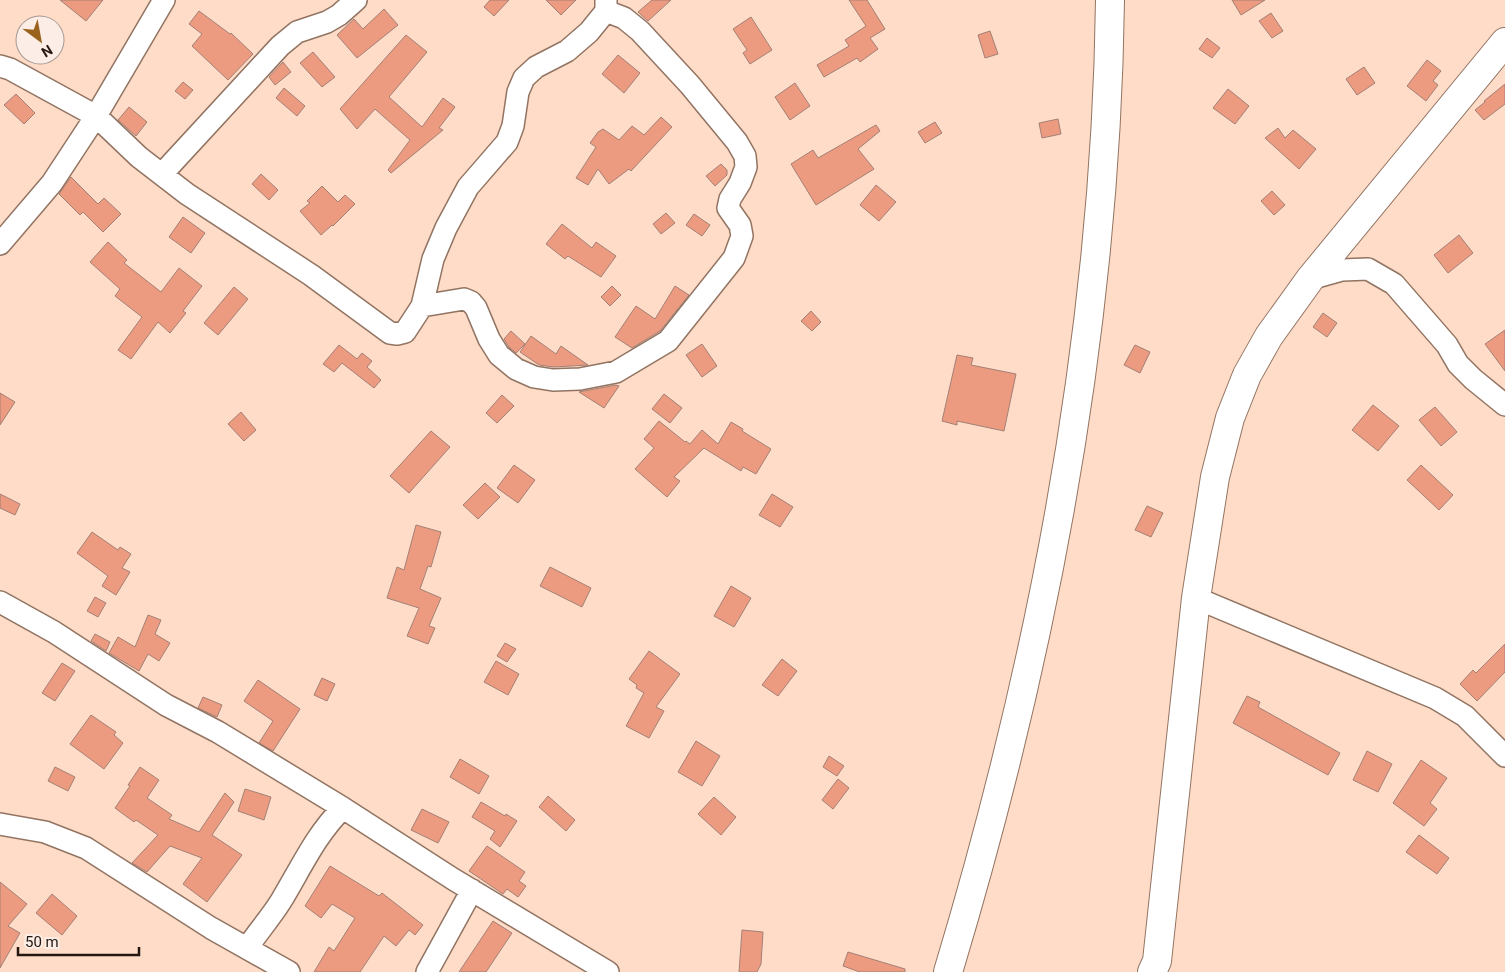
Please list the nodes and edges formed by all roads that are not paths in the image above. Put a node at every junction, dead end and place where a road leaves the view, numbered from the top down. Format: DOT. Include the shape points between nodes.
graph roads {
  1 [pos="164,0"];
  2 [pos="356,0"];
  3 [pos="1110,0"];
  4 [pos="606,6"];
  5 [pos="1505,42"];
  6 [pos="0,66"];
  7 [pos="96,116"];
  8 [pos="162,174"];
  9 [pos="0,244"];
  10 [pos="1310,279"];
  11 [pos="422,306"];
  12 [pos="1505,405"];
  13 [pos="1196,598"];
  14 [pos="0,602"];
  15 [pos="1505,756"];
  16 [pos="343,808"];
  17 [pos="0,824"];
  18 [pos="472,890"];
  19 [pos="247,948"];
  20 [pos="289,972"];
  21 [pos="427,972"];
  22 [pos="608,972"];
  23 [pos="948,972"];
  24 [pos="1152,972"];
  1 -- 7 [label="street"];
  2 -- 8 [label="street" via="339,15 297,32 280,46"];
  3 -- 23 [label="main road" via="1106,135 1097,234 1074,425 1057,529 982,859"];
  4 -- 11 [label="street" via="589,32 567,51 536,67 524,78 518,92 514,126 507,142 468,187 446,228 433,259"];
  4 -- 11 [label="street" via="640,31 690,85 745,156 746,167 728,208 740,225 742,236 734,258 668,341 616,372 580,379 534,377 516,368 499,355 471,302 464,299"];
  5 -- 10 [label="main road"];
  6 -- 7 [label="street"];
  7 -- 8 [label="street"];
  7 -- 9 [label="street" via="52,183"];
  8 -- 11 [label="street" via="390,333 405,332"];
  10 -- 12 [label="street" via="1342,270 1368,270 1394,284 1447,345 1458,364"];
  10 -- 13 [label="main road" via="1269,336 1247,375 1230,418 1215,477"];
  13 -- 15 [label="street" via="1435,698 1464,716"];
  13 -- 24 [label="main road" via="1157,961"];
  14 -- 16 [label="street"];
  16 -- 18 [label="street"];
  16 -- 19 [label="street" via="328,822 281,902"];
  17 -- 19 [label="street" via="45,832 86,848"];
  18 -- 21 [label="street"];
  18 -- 22 [label="street"];
  19 -- 20 [label="street"];
}
